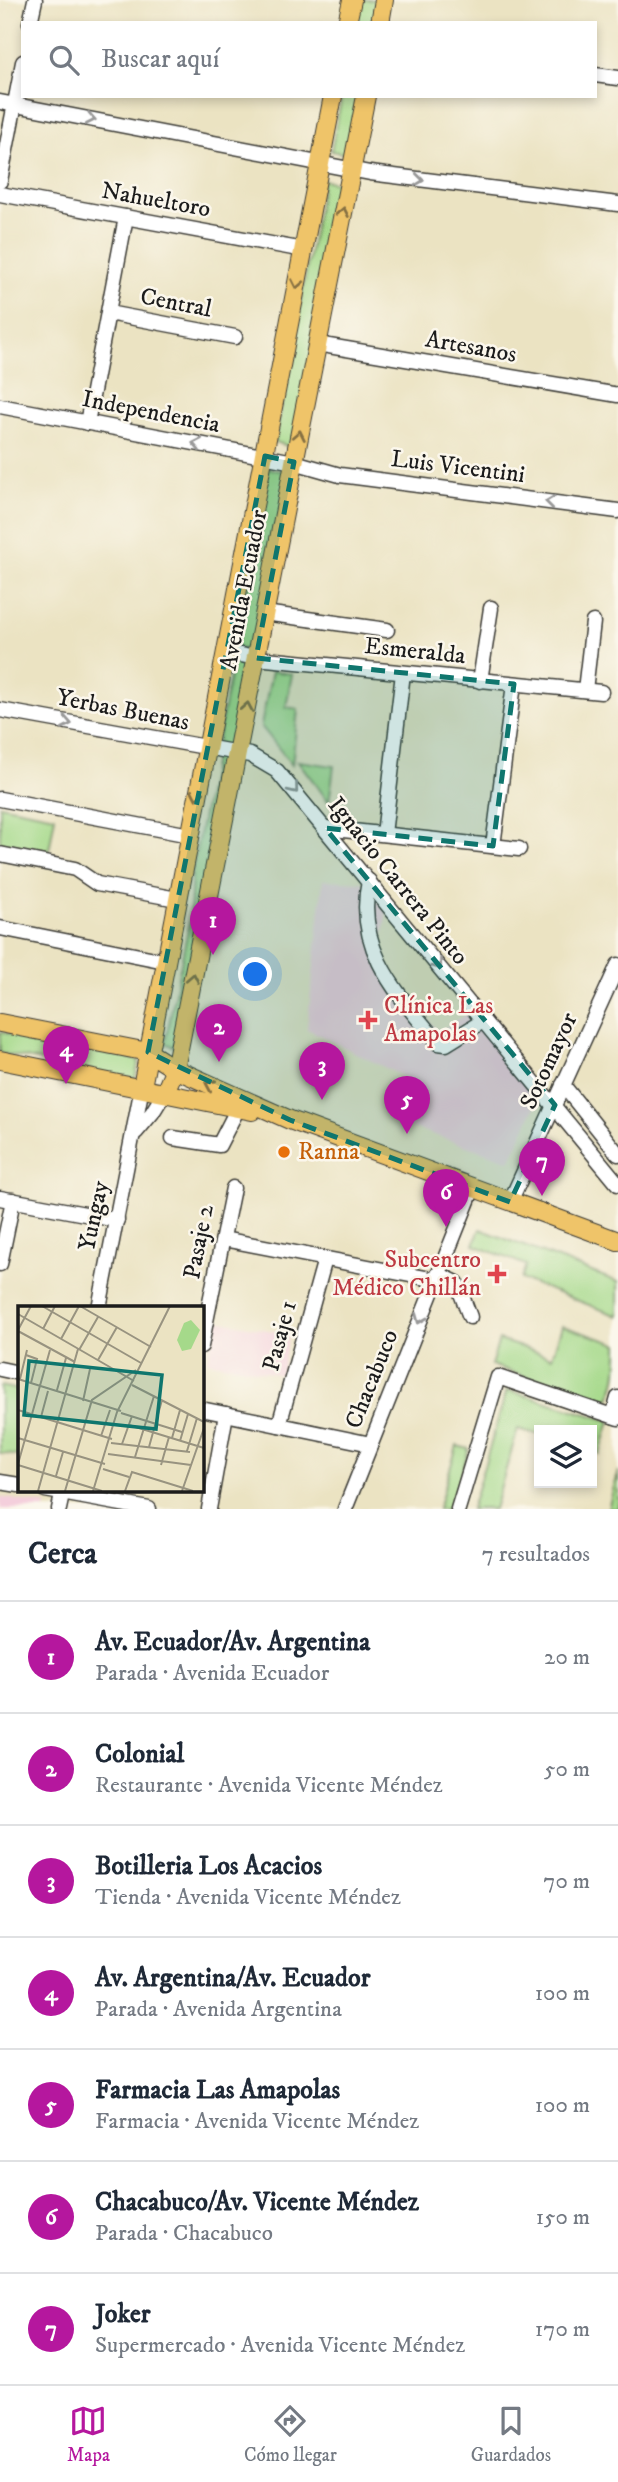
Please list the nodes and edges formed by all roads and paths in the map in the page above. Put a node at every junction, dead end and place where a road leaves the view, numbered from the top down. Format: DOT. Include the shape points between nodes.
graph roads {
  1 [pos="35,0"];
  2 [pos="352,0"];
  3 [pos="384,0"];
  4 [pos="30,21"];
  5 [pos="347,21"];
  6 [pos="380,21"];
  7 [pos="21,67"];
  8 [pos="597,75"];
  9 [pos="618,78"];
  10 [pos="333,98"];
  11 [pos="366,98"];
  12 [pos="7,103"];
  13 [pos="320,164"];
  14 [pos="352,169"];
  15 [pos="0,181"];
  16 [pos="0,194"];
  17 [pos="618,204"];
  18 [pos="127,217"];
  19 [pos="304,250"];
  20 [pos="108,313"];
  21 [pos="235,337"];
  22 [pos="317,344"];
  23 [pos="618,395"];
  24 [pos="0,406"];
  25 [pos="87,423"];
  26 [pos="264,456"];
  27 [pos="294,462"];
  28 [pos="618,511"];
  29 [pos="491,608"];
  30 [pos="264,613"];
  31 [pos="593,622"];
  32 [pos="387,630"];
  33 [pos="225,652"];
  34 [pos="256,658"];
  35 [pos="402,673"];
  36 [pos="480,681"];
  37 [pos="514,684"];
  38 [pos="585,690"];
  39 [pos="601,692"];
  40 [pos="0,710"];
  41 [pos="206,749"];
  42 [pos="238,755"];
  43 [pos="0,799"];
  44 [pos="325,828"];
  45 [pos="384,834"];
  46 [pos="190,835"];
  47 [pos="492,846"];
  48 [pos="519,849"];
  49 [pos="0,855"];
  50 [pos="369,881"];
  51 [pos="177,899"];
  52 [pos="0,928"];
  53 [pos="165,961"];
  54 [pos="616,974"];
  55 [pos="483,1021"];
  56 [pos="0,1023"];
  57 [pos="148,1052"];
  58 [pos="0,1060"];
  59 [pos="175,1069"];
  60 [pos="563,1086"];
  61 [pos="142,1087"];
  62 [pos="165,1092"];
  63 [pos="555,1105"];
  64 [pos="238,1108"];
  65 [pos="290,1120"];
  66 [pos="135,1133"];
  67 [pos="173,1138"];
  68 [pos="618,1154"];
  69 [pos="618,1184"];
  70 [pos="233,1188"];
  71 [pos="472,1188"];
  72 [pos="6,1199"];
  73 [pos="510,1202"];
  74 [pos="117,1220"];
  75 [pos="223,1239"];
  76 [pos="618,1241"];
  77 [pos="325,1258"];
  78 [pos="0,1264"];
  79 [pos="437,1277"];
  80 [pos="99,1306"];
  81 [pos="470,1317"];
  82 [pos="203,1336"];
  83 [pos="0,1370"];
  84 [pos="18,1373"];
  85 [pos="618,1398"];
  86 [pos="203,1409"];
  87 [pos="226,1414"];
  88 [pos="615,1417"];
  89 [pos="279,1425"];
  90 [pos="371,1444"];
  91 [pos="0,1482"];
  92 [pos="18,1485"];
  93 [pos="68,1492"];
  94 [pos="149,1509"];
  95 [pos="209,1509"];
  96 [pos="345,1509"];
  97 [pos="458,1509"];
  1 -- 4 [label="street"];
  2 -- 5 [label="main road"];
  3 -- 6 [label="main road"];
  7 -- 12 [label="street"];
  8 -- 9 [label="street"];
  10 -- 13 [label="main road, Avenida Ecuador"];
  11 -- 14 [label="main road, Avenida Ecuador"];
  12 -- 13 [label="street, one-way"];
  12 -- 15 [label="street"];
  13 -- 14 [label="street"];
  13 -- 19 [label="main road, Avenida Ecuador"];
  14 -- 17 [label="street, one-way"];
  22 -- 14 [label="main road, Avenida Ecuador, one-way"];
  16 -- 18 [label="street, Nahueltoro"];
  18 -- 19 [label="street, Nahueltoro"];
  18 -- 20 [label="street"];
  19 -- 26 [label="main road, Avenida Ecuador, one-way"];
  20 -- 21 [label="street, Central"];
  20 -- 25 [label="street"];
  22 -- 23 [label="street, Artesanos"];
  27 -- 22 [label="main road, Avenida Ecuador, one-way"];
  24 -- 25 [label="street, Independencia"];
  26 -- 25 [label="street, Independencia, one-way"];
  26 -- 27 [label="street, Independencia"];
  26 -- 33 [label="main road, Avenida Ecuador"];
  28 -- 27 [label="street, Luis Vicentini, one-way" via="340,475"];
  27 -- 30 [label="main road, Avenida Ecuador"];
  29 -- 36 [label="street"];
  30 -- 32 [label="street"];
  30 -- 34 [label="main road, Avenida Ecuador"];
  31 -- 38 [label="street"];
  33 -- 34 [label="street, Esmeralda"];
  33 -- 41 [label="main road, Avenida Ecuador"];
  34 -- 35 [label="street, Esmeralda"];
  42 -- 34 [label="main road, Avenida Ecuador, one-way"];
  35 -- 36 [label="street, Esmeralda"];
  35 -- 45 [label="street"];
  36 -- 37 [label="street, Esmeralda"];
  37 -- 38 [label="street, Esmeralda"];
  37 -- 47 [label="street"];
  38 -- 39 [label="street, Esmeralda"];
  40 -- 41 [label="street, Yerbas Buenas, one-way"];
  41 -- 42 [label="street, Yerbas Buenas"];
  41 -- 46 [label="main road, Avenida Ecuador, one-way"];
  42 -- 44 [label="street, Ignacio Carrera Pinto, one-way" via="250,755 276,771"];
  59 -- 42 [label="main road, Avenida Ecuador, one-way"];
  43 -- 46 [label="street"];
  44 -- 45 [label="street"];
  44 -- 50 [label="street, Ignacio Carrera Pinto"];
  45 -- 47 [label="street"];
  46 -- 51 [label="main road, Avenida Ecuador"];
  47 -- 48 [label="street"];
  49 -- 51 [label="street" via="75,869 97,884"];
  50 -- 55 [label="street, Ignacio Carrera Pinto, one-way"];
  50 -- 55 [label="street" via="365,911 373,952 432,1036 446,1044"];
  51 -- 53 [label="main road, Avenida Ecuador"];
  52 -- 53 [label="street"];
  53 -- 57 [label="main road, Avenida Ecuador"];
  54 -- 60 [label="street, Sotomayor"];
  55 -- 63 [label="street, Ignacio Carrera Pinto"];
  56 -- 57 [label="main road"];
  57 -- 59 [label="main road"];
  57 -- 61 [label="main road, Avenida Ecuador"];
  58 -- 61 [label="main road"];
  59 -- 62 [label="main road, Avenida Ecuador"];
  65 -- 59 [label="main road, one-way"];
  60 -- 63 [label="street, Sotomayor"];
  60 -- 68 [label="street"];
  61 -- 62 [label="main road"];
  61 -- 66 [label="street, Yungay"];
  62 -- 64 [label="main road"];
  62 -- 66 [label="street, Yungay"];
  63 -- 69 [label="street, Ignacio Carrera Pinto"];
  63 -- 73 [label="street, Sotomayor"];
  64 -- 65 [label="main road"];
  64 -- 67 [label="street" via="219,1145"];
  65 -- 71 [label="main road"];
  66 -- 74 [label="street, Yungay"];
  70 -- 75 [label="street, Pasaje 2"];
  71 -- 73 [label="main road"];
  71 -- 79 [label="street, Chacabuco"];
  72 -- 74 [label="street"];
  72 -- 78 [label="street"];
  73 -- 76 [label="main road"];
  74 -- 80 [label="street, Yungay"];
  75 -- 77 [label="street"];
  75 -- 82 [label="street, Pasaje 2"];
  77 -- 79 [label="street"];
  77 -- 89 [label="street, Pasaje 1"];
  79 -- 81 [label="street" via="457,1283"];
  79 -- 90 [label="street, Chacabuco, one-way"];
  83 -- 84 [label="street"];
  85 -- 88 [label="street"];
  86 -- 87 [label="street"];
  87 -- 89 [label="street"];
  87 -- 95 [label="street"];
  88 -- 97 [label="street" via="498,1377"];
  89 -- 90 [label="street"];
  90 -- 96 [label="street, Chacabuco"];
  91 -- 92 [label="street"];
  93 -- 94 [label="street"];
}
